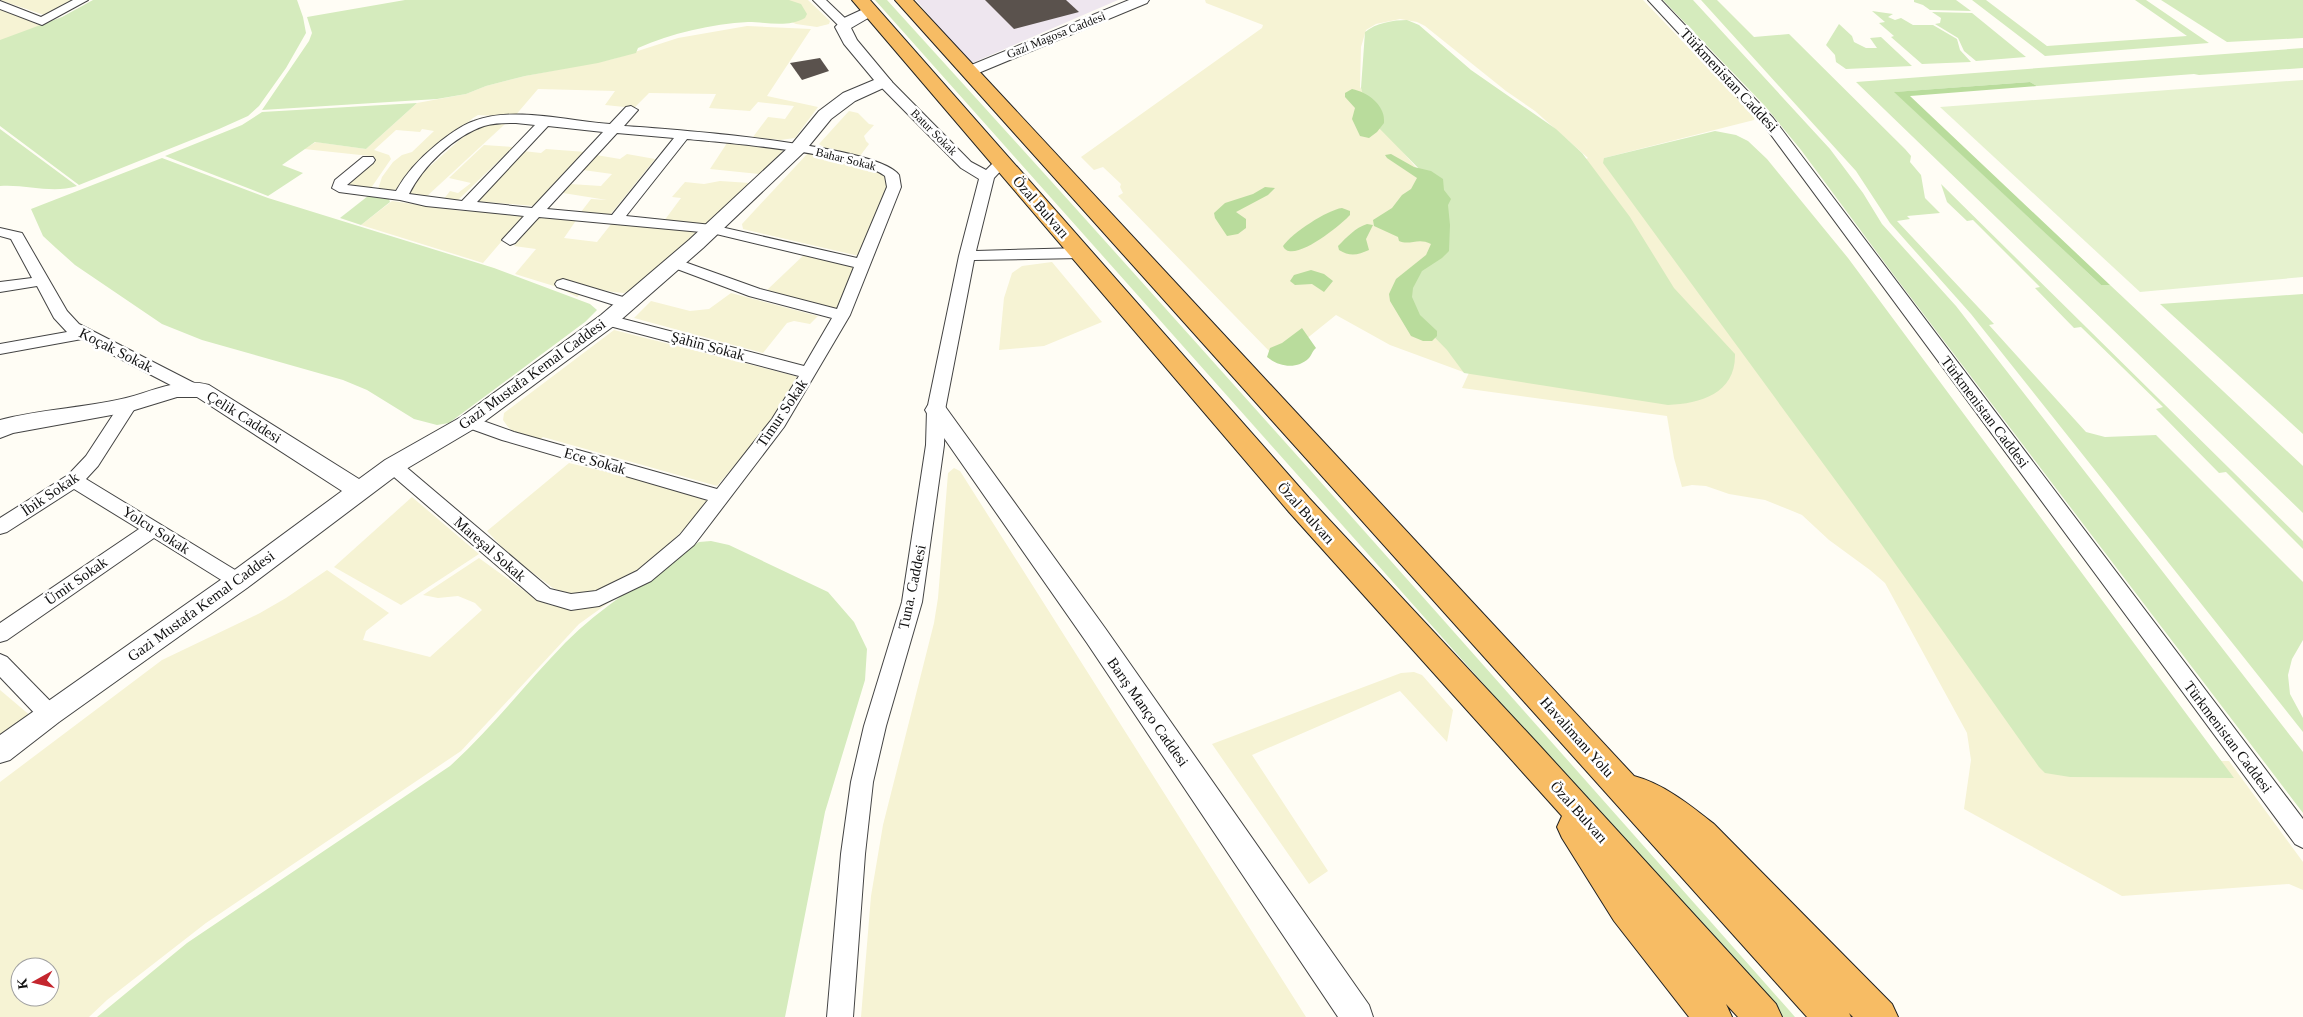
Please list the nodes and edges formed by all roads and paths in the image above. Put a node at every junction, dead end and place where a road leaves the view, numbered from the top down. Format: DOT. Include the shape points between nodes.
graph roads {
  1 [pos="82,0"];
  2 [pos="818,0"];
  3 [pos="904,0"];
  4 [pos="1142,0"];
  5 [pos="1654,0"];
  6 [pos="0,5"];
  7 [pos="865,5"];
  8 [pos="844,24"];
  9 [pos="970,71"];
  10 [pos="884,82"];
  11 [pos="631,110"];
  12 [pos="544,123"];
  13 [pos="613,129"];
  14 [pos="682,136"];
  15 [pos="798,148"];
  16 [pos="368,160"];
  17 [pos="994,170"];
  18 [pos="892,175"];
  19 [pos="400,196"];
  20 [pos="466,205"];
  21 [pos="537,211"];
  22 [pos="616,220"];
  23 [pos="712,229"];
  24 [pos="0,232"];
  25 [pos="510,240"];
  26 [pos="1081,253"];
  27 [pos="967,256"];
  28 [pos="674,263"];
  29 [pos="862,264"];
  30 [pos="41,281"];
  31 [pos="563,284"];
  32 [pos="0,287"];
  33 [pos="626,304"];
  34 [pos="842,315"];
  35 [pos="608,320"];
  36 [pos="84,334"];
  37 [pos="0,349"];
  38 [pos="809,373"];
  39 [pos="192,389"];
  40 [pos="128,406"];
  41 [pos="936,410"];
  42 [pos="469,422"];
  43 [pos="2,428"];
  44 [pos="393,466"];
  45 [pos="74,480"];
  46 [pos="359,491"];
  47 [pos="722,497"];
  48 [pos="0,527"];
  49 [pos="153,529"];
  50 [pos="238,581"];
  51 [pos="599,598"];
  52 [pos="0,634"];
  53 [pos="0,663"];
  54 [pos="49,714"];
  55 [pos="0,751"];
  56 [pos="1529,756"];
  57 [pos="1619,783"];
  58 [pos="2303,837"];
  59 [pos="840,1017"];
  60 [pos="1357,1017"];
  61 [pos="1713,1017"];
  62 [pos="1763,1017"];
  63 [pos="1832,1017"];
  64 [pos="1879,1017"];
  1 -- 6 [label="street" via="42,21"];
  2 -- 8 [label="street"];
  3 -- 9 [label="highway"];
  4 -- 9 [label="street, Gazi Magosa Caddesi"];
  5 -- 58 [label="street, Türkmenistan Caddesi" via="1768,121"];
  7 -- 8 [label="street"];
  7 -- 17 [label="highway, Özal Bulvarı"];
  8 -- 10 [label="street" via="846,36"];
  9 -- 57 [label="highway, Havalimanı Yolu"];
  10 -- 15 [label="street, Gazi Mustafa Kemal Caddesi" via="864,89 836,106"];
  10 -- 17 [label="street, Batur Sokak" via="966,165"];
  11 -- 13 [label="street"];
  12 -- 13 [label="street"];
  12 -- 19 [label="street" via="492,121 471,127 420,169"];
  12 -- 20 [label="street"];
  13 -- 14 [label="street"];
  13 -- 21 [label="street"];
  14 -- 15 [label="street"];
  14 -- 22 [label="street"];
  15 -- 18 [label="street, Bahar Sokak" via="870,163"];
  15 -- 23 [label="street, Gazi Mustafa Kemal Caddesi"];
  16 -- 19 [label="street" via="340,183 339,188"];
  17 -- 26 [label="highway, Özal Bulvarı"];
  17 -- 27 [label="street, Tuna. Caddesi"];
  18 -- 29 [label="street, Timur Sokak" via="894,187"];
  19 -- 20 [label="street" via="416,201"];
  20 -- 21 [label="street"];
  21 -- 22 [label="street"];
  21 -- 25 [label="street"];
  22 -- 23 [label="street"];
  23 -- 28 [label="street, Gazi Mustafa Kemal Caddesi"];
  23 -- 29 [label="street"];
  24 -- 30 [label="street, Koçak Sokak" via="17,236"];
  26 -- 27 [label="street"];
  26 -- 56 [label="highway, Özal Bulvarı" via="1299,505"];
  27 -- 41 [label="street, Tuna. Caddesi"];
  28 -- 33 [label="street, Gazi Mustafa Kemal Caddesi"];
  28 -- 34 [label="street" via="755,293"];
  29 -- 34 [label="street, Timur Sokak"];
  30 -- 32 [label="street"];
  30 -- 36 [label="street, Koçak Sokak" via="60,314"];
  31 -- 33 [label="street"];
  33 -- 35 [label="street, Gazi Mustafa Kemal Caddesi"];
  34 -- 38 [label="street, Timur Sokak"];
  35 -- 38 [label="street, Şahin Sokak"];
  35 -- 42 [label="street, Gazi Mustafa Kemal Caddesi"];
  36 -- 37 [label="street"];
  36 -- 39 [label="street, Koçak Sokak"];
  38 -- 47 [label="street, Timur Sokak" via="778,423"];
  39 -- 40 [label="street, Çelik Caddesi" via="176,390"];
  39 -- 46 [label="street, Çelik Caddesi" via="201,390"];
  40 -- 43 [label="street, Çelik Caddesi"];
  40 -- 45 [label="street, İbik Sokak" via="92,461"];
  41 -- 59 [label="street, Tuna. Caddesi" via="935,445 912,602 862,782"];
  41 -- 60 [label="street, Barış Manço Caddesi" via="1164,734"];
  42 -- 44 [label="street, Gazi Mustafa Kemal Caddesi"];
  42 -- 47 [label="street, Ece Sokak"];
  44 -- 46 [label="street, Gazi Mustafa Kemal Caddesi"];
  44 -- 51 [label="street, Mareşal Sokak" via="544,595 571,602"];
  45 -- 48 [label="street, İbik Sokak"];
  45 -- 49 [label="street, Yolcu Sokak"];
  46 -- 50 [label="street, Gazi Mustafa Kemal Caddesi"];
  47 -- 51 [label="street, Timur Sokak" via="687,540 663,561 644,576"];
  49 -- 50 [label="street, Yolcu Sokak"];
  49 -- 52 [label="street, Ümit Sokak"];
  50 -- 54 [label="street, Gazi Mustafa Kemal Caddesi"];
  53 -- 54 [label="street"];
  54 -- 55 [label="street, Gazi Mustafa Kemal Caddesi"];
  56 -- 61 [label="highway" via="1627,909"];
  56 -- 62 [label="highway, Özal Bulvarı"];
  57 -- 63 [label="highway, Havalimanı Yolu"];
  57 -- 64 [label="highway" via="1674,812 1702,834"];
}
